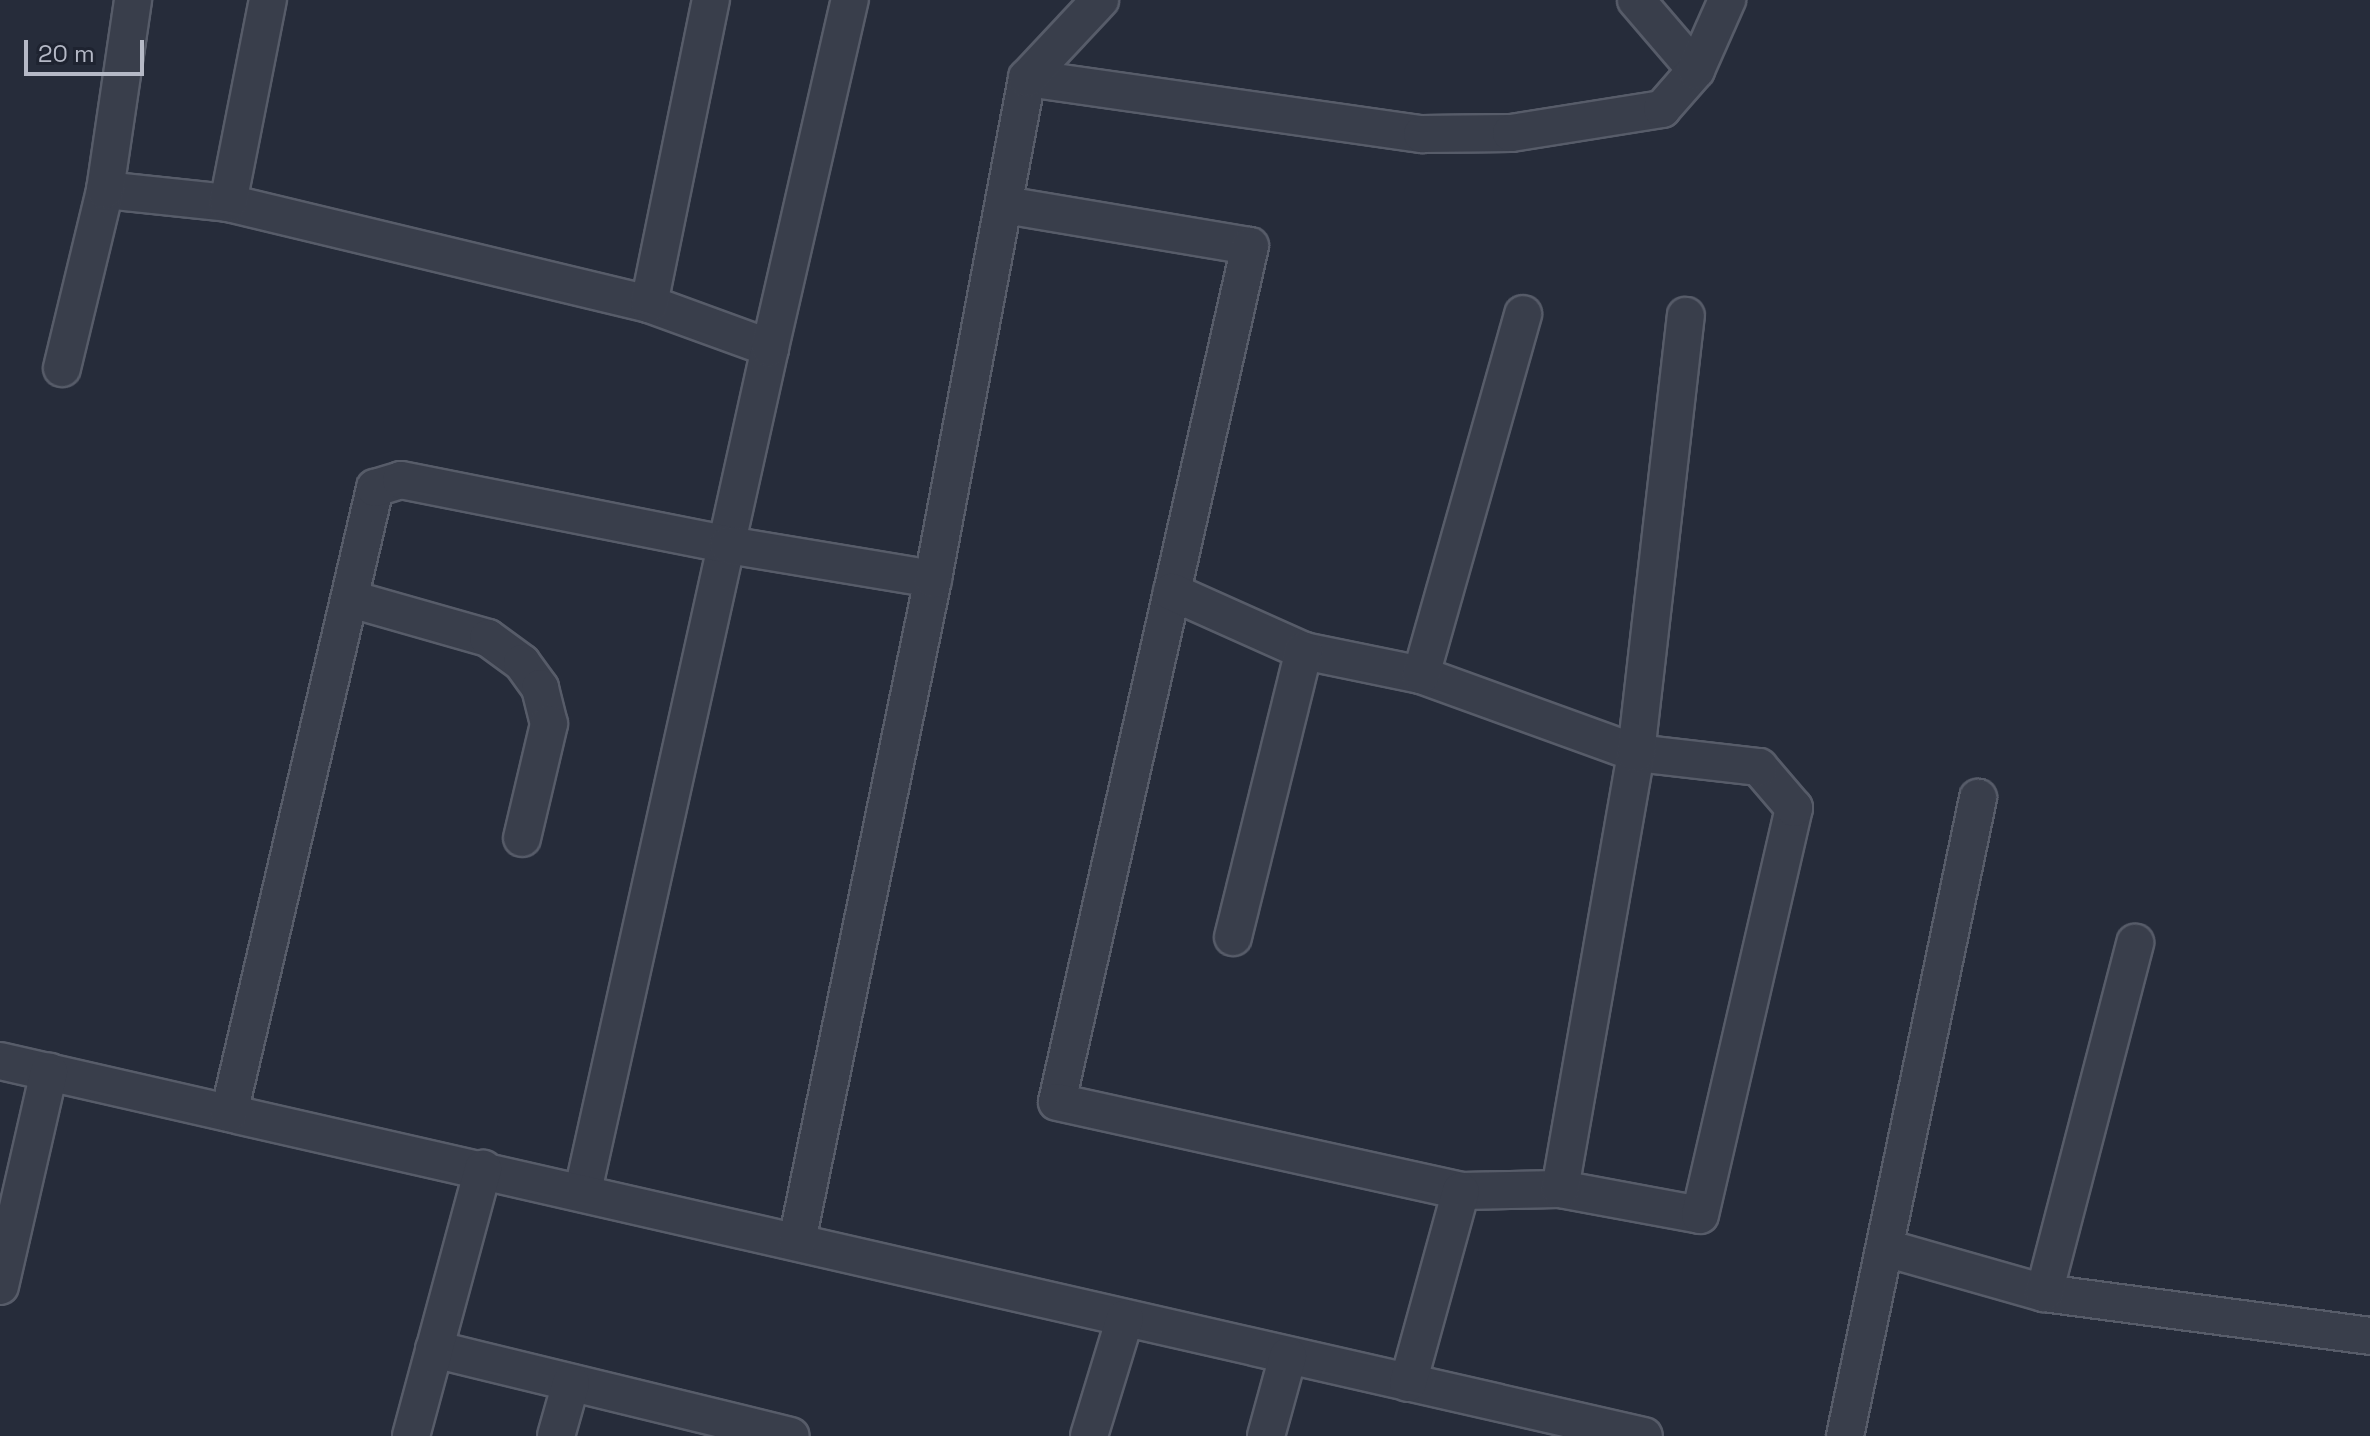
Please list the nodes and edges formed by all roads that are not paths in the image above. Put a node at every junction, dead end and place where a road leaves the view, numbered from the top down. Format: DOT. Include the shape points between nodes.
graph roads {
  1 [pos="133,0"];
  2 [pos="268,0"];
  3 [pos="711,0"];
  4 [pos="850,0"];
  5 [pos="1636,0"];
  6 [pos="1727,0"];
  7 [pos="1093,1"];
  8 [pos="1696,70"];
  9 [pos="1027,78"];
  10 [pos="105,190"];
  11 [pos="228,203"];
  12 [pos="1005,205"];
  13 [pos="649,304"];
  14 [pos="1523,314"];
  15 [pos="1686,316"];
  16 [pos="770,348"];
  17 [pos="62,368"];
  18 [pos="728,545"];
  19 [pos="933,579"];
  20 [pos="1172,592"];
  21 [pos="351,599"];
  22 [pos="1304,651"];
  23 [pos="1421,675"];
  24 [pos="1636,753"];
  25 [pos="1978,798"];
  26 [pos="522,838"];
  27 [pos="1233,937"];
  28 [pos="2135,943"];
  29 [pos="0,1061"];
  30 [pos="49,1072"];
  31 [pos="229,1113"];
  32 [pos="483,1169"];
  33 [pos="1560,1189"];
  34 [pos="583,1191"];
  35 [pos="1461,1191"];
  36 [pos="797,1241"];
  37 [pos="1886,1248"];
  38 [pos="0,1286"];
  39 [pos="2044,1293"];
  40 [pos="1125,1318"];
  41 [pos="2370,1336"];
  42 [pos="434,1349"];
  43 [pos="1288,1356"];
  44 [pos="571,1383"];
  45 [pos="1408,1383"];
  46 [pos="411,1436"];
  47 [pos="556,1436"];
  48 [pos="791,1436"];
  49 [pos="1089,1436"];
  50 [pos="1266,1436"];
  51 [pos="1644,1436"];
  52 [pos="1845,1436"];
  1 -- 10 [label="street"];
  2 -- 11 [label="street"];
  3 -- 13 [label="street"];
  4 -- 16 [label="street"];
  5 -- 8 [label="street"];
  6 -- 8 [label="street"];
  7 -- 9 [label="street"];
  8 -- 9 [label="street" via="1662,109 1511,133 1422,134"];
  9 -- 12 [label="street"];
  10 -- 11 [label="street"];
  10 -- 17 [label="street"];
  11 -- 13 [label="street"];
  12 -- 19 [label="street"];
  12 -- 20 [label="street" via="1250,246"];
  13 -- 16 [label="street"];
  14 -- 23 [label="street"];
  15 -- 24 [label="street"];
  16 -- 18 [label="street"];
  18 -- 19 [label="street"];
  18 -- 21 [label="street" via="401,480 375,488"];
  18 -- 34 [label="street"];
  19 -- 36 [label="street"];
  20 -- 22 [label="street"];
  20 -- 35 [label="street" via="1057,1102"];
  21 -- 26 [label="street" via="488,638 522,663 540,688 549,724"];
  21 -- 31 [label="street"];
  22 -- 23 [label="street"];
  22 -- 27 [label="street"];
  23 -- 24 [label="street"];
  24 -- 33 [label="street"];
  24 -- 33 [label="street" via="1759,767 1794,808 1700,1215"];
  25 -- 37 [label="street"];
  28 -- 39 [label="street"];
  29 -- 30 [label="street"];
  30 -- 31 [label="street"];
  30 -- 38 [label="street"];
  31 -- 32 [label="street"];
  32 -- 34 [label="street"];
  32 -- 42 [label="street"];
  33 -- 35 [label="street"];
  34 -- 36 [label="street"];
  35 -- 45 [label="street"];
  36 -- 40 [label="street"];
  37 -- 39 [label="street"];
  37 -- 52 [label="street"];
  39 -- 41 [label="street"];
  40 -- 43 [label="street"];
  40 -- 49 [label="street"];
  42 -- 44 [label="street"];
  42 -- 46 [label="street"];
  43 -- 45 [label="street"];
  43 -- 50 [label="street"];
  44 -- 47 [label="street"];
  44 -- 48 [label="street"];
  45 -- 51 [label="street"];
}
